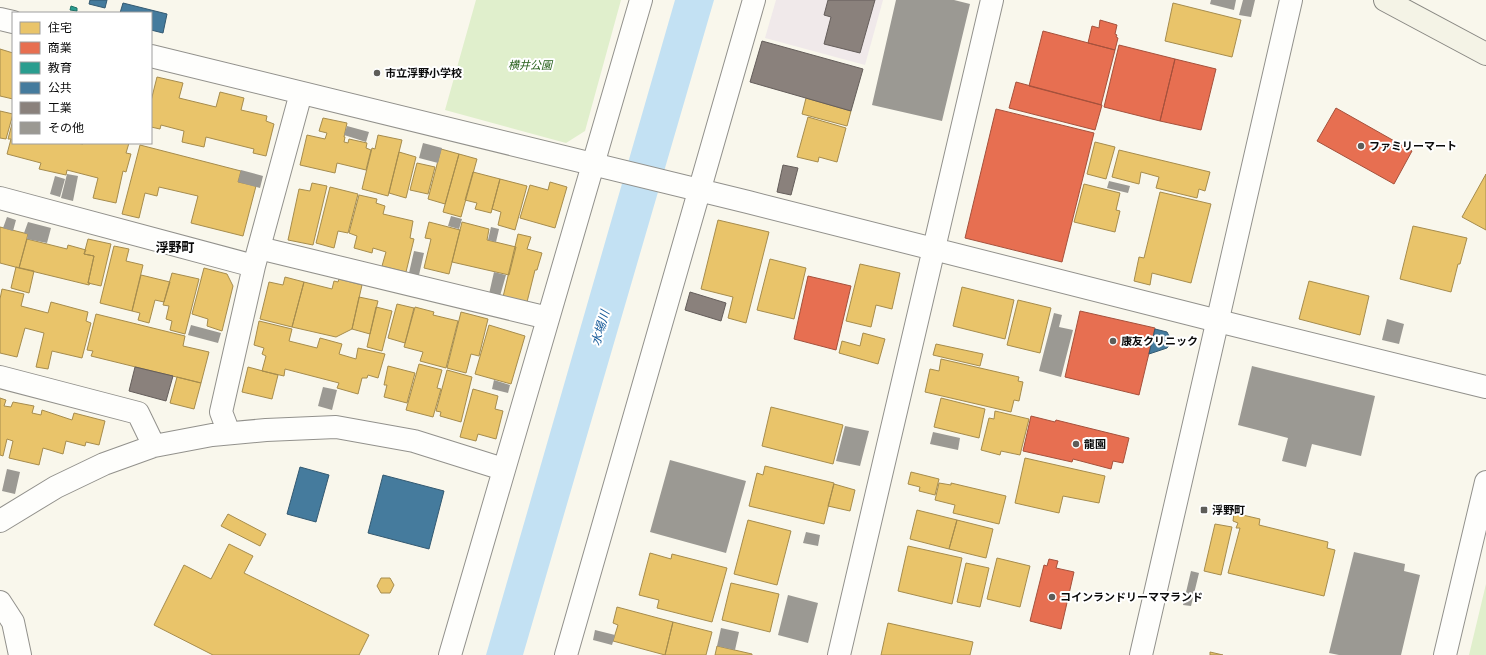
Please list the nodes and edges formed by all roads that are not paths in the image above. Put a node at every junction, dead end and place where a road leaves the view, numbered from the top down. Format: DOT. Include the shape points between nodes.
graph roads {
  1 [pos="641,0"];
  2 [pos="754,0"];
  3 [pos="992,0"];
  4 [pos="1291,0"];
  5 [pos="1385,0"];
  6 [pos="0,19"];
  7 [pos="12,22"];
  8 [pos="1486,54"];
  9 [pos="152,56"];
  10 [pos="301,93"];
  11 [pos="599,166"];
  12 [pos="692,189"];
  13 [pos="0,198"];
  14 [pos="933,248"];
  15 [pos="257,257"];
  16 [pos="548,318"];
  17 [pos="1218,321"];
  18 [pos="0,377"];
  19 [pos="1486,387"];
  20 [pos="229,433"];
  21 [pos="154,446"];
  22 [pos="503,469"];
  23 [pos="1486,482"];
  24 [pos="0,521"];
  25 [pos="0,602"];
  26 [pos="20,655"];
  27 [pos="450,655"];
  28 [pos="566,655"];
  29 [pos="839,655"];
  30 [pos="1141,655"];
  31 [pos="1445,655"];
  1 -- 11 [label="street"];
  2 -- 12 [label="street"];
  3 -- 14 [label="street"];
  4 -- 17 [label="street"];
  5 -- 8 [label="main road"];
  6 -- 7 [label="street"];
  9 -- 10 [label="street"];
  10 -- 11 [label="street"];
  10 -- 15 [label="street"];
  11 -- 12 [label="street"];
  11 -- 16 [label="street"];
  12 -- 14 [label="street"];
  12 -- 28 [label="street"];
  13 -- 15 [label="street"];
  14 -- 17 [label="street"];
  14 -- 29 [label="street"];
  15 -- 16 [label="street"];
  15 -- 20 [label="street" via="221,412"];
  16 -- 22 [label="street"];
  17 -- 19 [label="street"];
  17 -- 30 [label="street"];
  18 -- 21 [label="street" via="138,413"];
  20 -- 21 [label="street"];
  20 -- 22 [label="street" via="336,427 414,442"];
  21 -- 24 [label="street" via="104,464 56,487"];
  22 -- 27 [label="street"];
  23 -- 31 [label="street"];
  25 -- 26 [label="street" via="12,622"];
}
